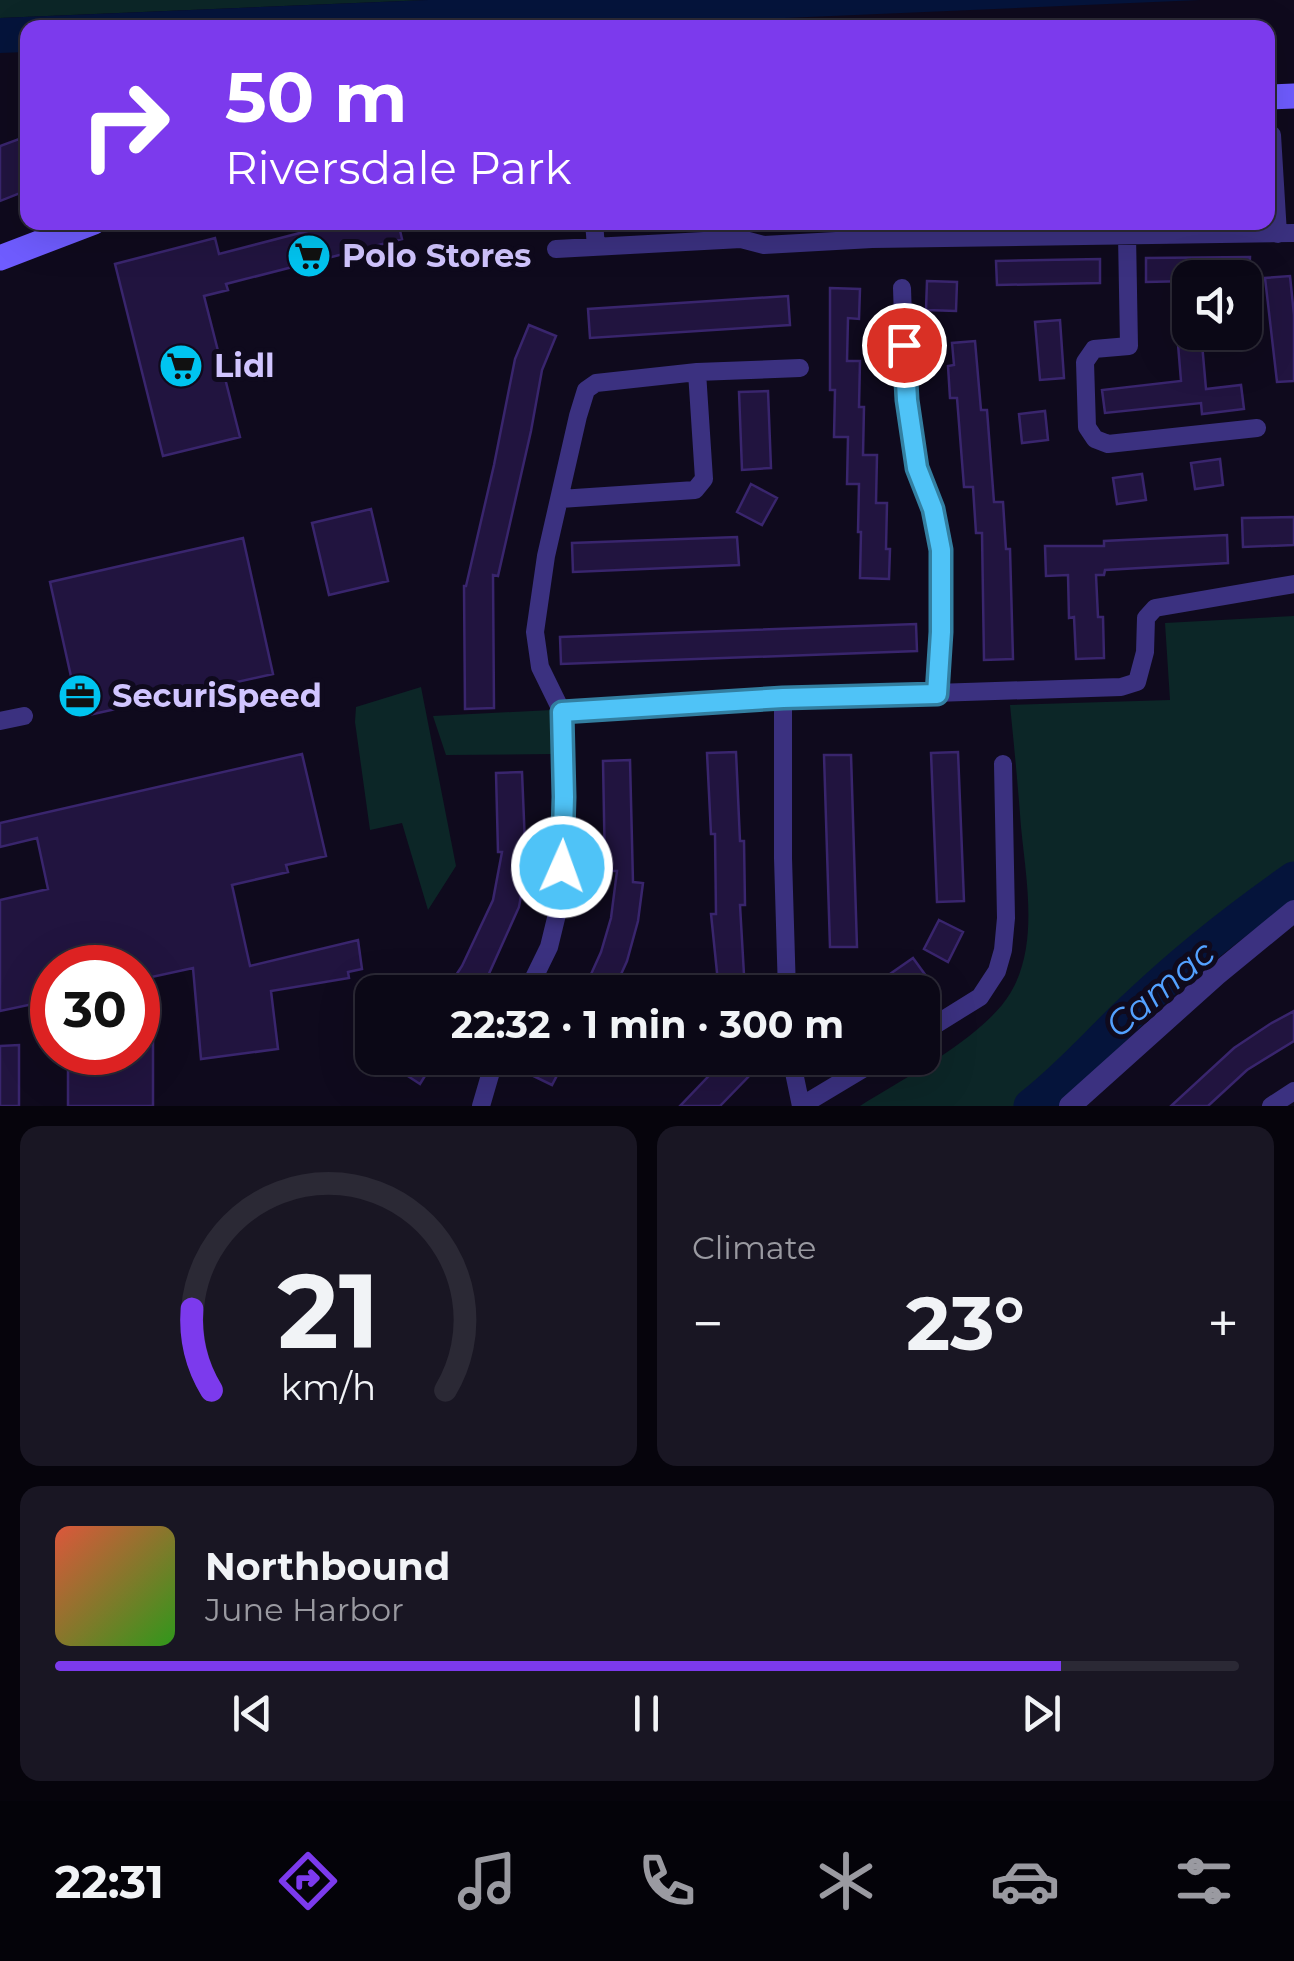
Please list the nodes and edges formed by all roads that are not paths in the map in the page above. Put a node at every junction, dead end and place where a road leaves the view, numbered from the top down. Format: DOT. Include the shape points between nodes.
graph roads {
  1 [pos="1275,156"];
  2 [pos="73,230"];
  3 [pos="595,230"];
  4 [pos="781,230"];
  5 [pos="1027,230"];
  6 [pos="1103,230"];
  7 [pos="841,232"];
  8 [pos="1286,233"];
  9 [pos="1127,235"];
  10 [pos="782,244"];
  11 [pos="596,247"];
  12 [pos="556,249"];
  13 [pos="0,258"];
  14 [pos="902,288"];
  15 [pos="800,368"];
  16 [pos="697,372"];
  17 [pos="1257,428"];
  18 [pos="560,499"];
  19 [pos="1294,584"];
  20 [pos="937,694"];
  21 [pos="783,698"];
  22 [pos="562,712"];
  23 [pos="24,716"];
  24 [pos="0,721"];
  25 [pos="1003,764"];
  26 [pos="1294,911"];
  27 [pos="535,975"];
  28 [pos="787,975"];
  29 [pos="940,1021"];
  30 [pos="489,1075"];
  31 [pos="795,1075"];
  32 [pos="853,1075"];
  33 [pos="1294,1091"];
  34 [pos="481,1106"];
  35 [pos="801,1106"];
  36 [pos="1070,1106"];
  37 [pos="1272,1106"];
  1 -- 8 [label="street"];
  2 -- 13 [label="main road"];
  3 -- 11 [label="street"];
  4 -- 10 [label="street"];
  5 -- 7 [label="street"];
  6 -- 9 [label="street"];
  7 -- 10 [label="street"];
  8 -- 9 [label="street"];
  9 -- 17 [label="street" via="1129,346 1094,349 1085,362 1087,427 1095,439 1108,444"];
  10 -- 11 [label="street" via="741,239"];
  11 -- 12 [label="street"];
  14 -- 20 [label="street" via="910,422 941,550"];
  15 -- 16 [label="street"];
  16 -- 18 [label="street" via="596,383 586,390"];
  16 -- 18 [label="street" via="704,479 695,490"];
  18 -- 22 [label="street" via="534,632 540,667"];
  19 -- 20 [label="street" via="1155,608 1146,618 1137,682"];
  20 -- 21 [label="street"];
  21 -- 22 [label="street"];
  21 -- 28 [label="street"];
  22 -- 27 [label="street" via="560,902"];
  23 -- 24 [label="street"];
  25 -- 29 [label="street" via="1003,950 980,997"];
  26 -- 36 [label="street"];
  30 -- 34 [label="street"];
  31 -- 35 [label="street"];
  32 -- 35 [label="street"];
  33 -- 37 [label="street"];
}
